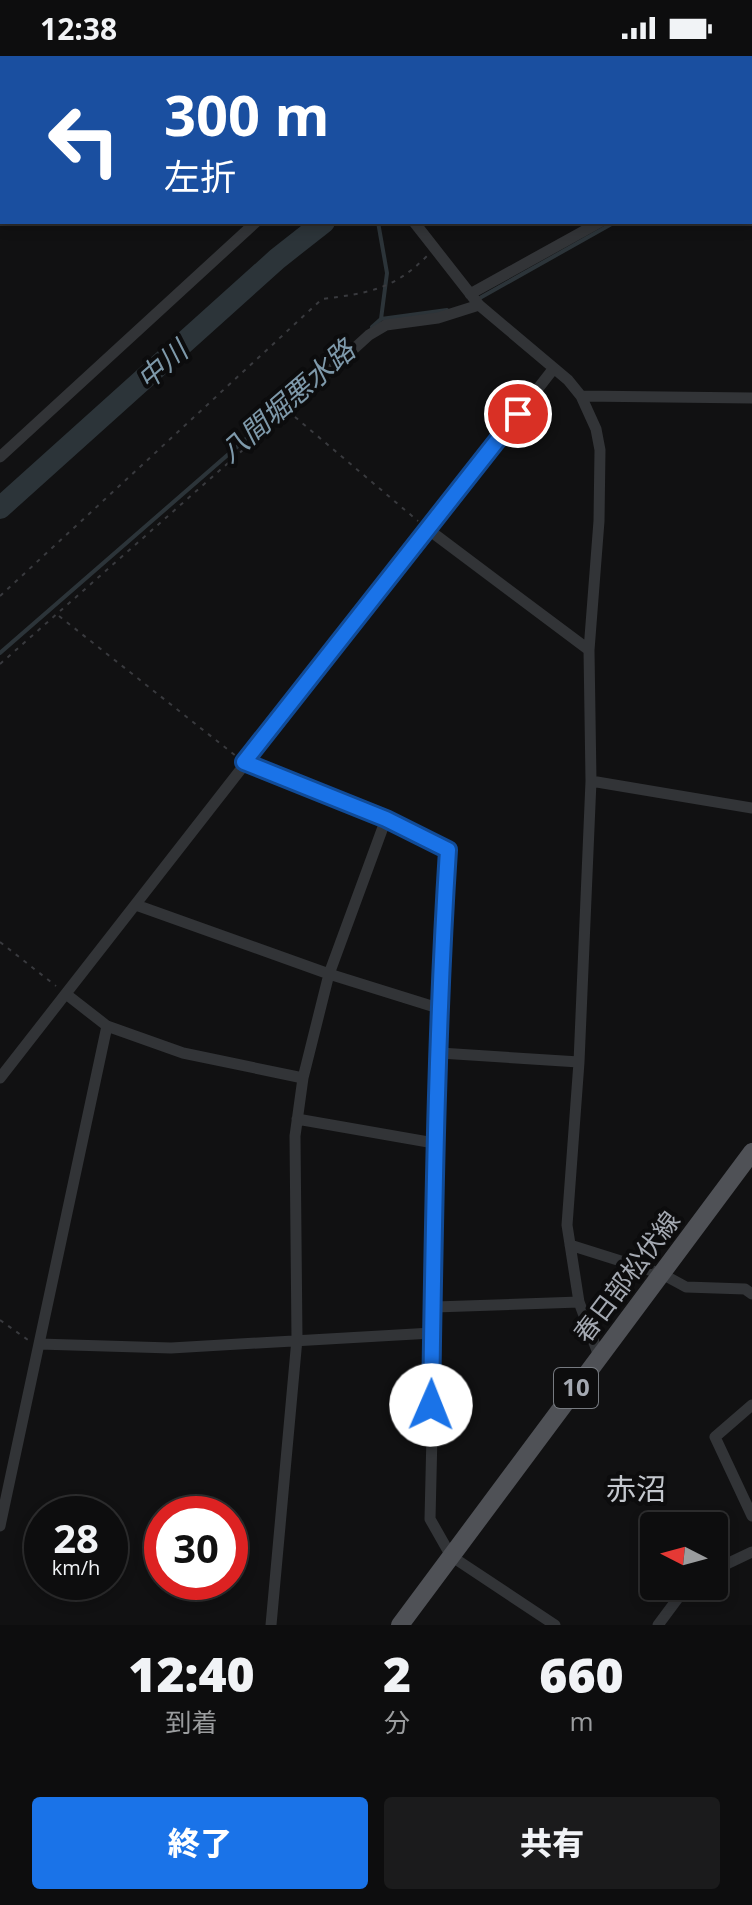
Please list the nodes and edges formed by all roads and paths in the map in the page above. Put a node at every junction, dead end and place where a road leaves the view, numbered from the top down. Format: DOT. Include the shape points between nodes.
graph roads {
  1 [pos="254,224"];
  2 [pos="418,224"];
  3 [pos="596,224"];
  4 [pos="436,247"];
  5 [pos="470,294"];
  6 [pos="479,305"];
  7 [pos="554,368"];
  8 [pos="581,396"];
  9 [pos="752,398"];
  10 [pos="287,410"];
  11 [pos="0,457"];
  12 [pos="429,530"];
  13 [pos="0,596"];
  14 [pos="58,615"];
  15 [pos="589,650"];
  16 [pos="0,664"];
  17 [pos="244,762"];
  18 [pos="591,781"];
  19 [pos="752,808"];
  20 [pos="386,819"];
  21 [pos="136,905"];
  22 [pos="0,942"];
  23 [pos="329,974"];
  24 [pos="66,994"];
  25 [pos="438,1008"];
  26 [pos="107,1026"];
  27 [pos="440,1053"];
  28 [pos="579,1062"];
  29 [pos="0,1078"];
  30 [pos="303,1078"];
  31 [pos="297,1119"];
  32 [pos="434,1143"];
  33 [pos="752,1152"];
  34 [pos="570,1245"];
  35 [pos="662,1274"];
  36 [pos="752,1294"];
  37 [pos="579,1302"];
  38 [pos="435,1307"];
  39 [pos="0,1320"];
  40 [pos="432,1333"];
  41 [pos="297,1339"];
  42 [pos="39,1344"];
  43 [pos="599,1356"];
  44 [pos="752,1405"];
  45 [pos="752,1516"];
  46 [pos="0,1526"];
  47 [pos="752,1552"];
  48 [pos="451,1556"];
  49 [pos="728,1563"];
  50 [pos="677,1600"];
  51 [pos="271,1625"];
  52 [pos="400,1625"];
  53 [pos="555,1625"];
  54 [pos="658,1625"];
  1 -- 11 [label="street"];
  2 -- 4 [label="street"];
  3 -- 5 [label="street"];
  4 -- 5 [label="street"];
  4 -- 13 [label="path" via="409,274 375,292 322,299"];
  5 -- 6 [label="street"];
  6 -- 7 [label="street"];
  6 -- 10 [label="street" via="438,318 386,325"];
  7 -- 8 [label="street"];
  7 -- 12 [label="street"];
  8 -- 9 [label="street"];
  8 -- 15 [label="street" via="600,450"];
  10 -- 12 [label="path"];
  10 -- 14 [label="path"];
  12 -- 15 [label="street"];
  12 -- 17 [label="street"];
  14 -- 16 [label="path"];
  14 -- 17 [label="path"];
  15 -- 18 [label="street"];
  17 -- 20 [label="street"];
  17 -- 21 [label="street"];
  18 -- 19 [label="street"];
  18 -- 28 [label="street"];
  20 -- 23 [label="street"];
  20 -- 25 [label="street" via="448,850"];
  21 -- 23 [label="street"];
  21 -- 24 [label="street"];
  22 -- 24 [label="path"];
  23 -- 25 [label="street"];
  23 -- 30 [label="street"];
  24 -- 26 [label="street"];
  24 -- 29 [label="street"];
  25 -- 27 [label="street"];
  26 -- 30 [label="street" via="183,1053"];
  26 -- 42 [label="street"];
  27 -- 28 [label="street"];
  27 -- 32 [label="street"];
  28 -- 34 [label="street"];
  30 -- 31 [label="street"];
  31 -- 32 [label="street"];
  31 -- 41 [label="street"];
  32 -- 38 [label="street"];
  33 -- 35 [label="main road, 春日部松伏線 / 10"];
  34 -- 35 [label="street"];
  34 -- 37 [label="street"];
  35 -- 36 [label="street" via="686,1287 745,1289"];
  35 -- 43 [label="main road, 春日部松伏線 / 10"];
  37 -- 38 [label="street"];
  37 -- 43 [label="street"];
  38 -- 40 [label="street"];
  39 -- 42 [label="path"];
  40 -- 41 [label="street"];
  40 -- 48 [label="street" via="430,1519"];
  41 -- 42 [label="street" via="154,1349"];
  41 -- 51 [label="street"];
  42 -- 46 [label="street"];
  43 -- 48 [label="main road, 春日部松伏線 / 10"];
  44 -- 45 [label="street" via="715,1437"];
  47 -- 49 [label="street"];
  48 -- 52 [label="main road, 春日部松伏線 / 10"];
  48 -- 53 [label="street"];
  50 -- 54 [label="street"];
}
